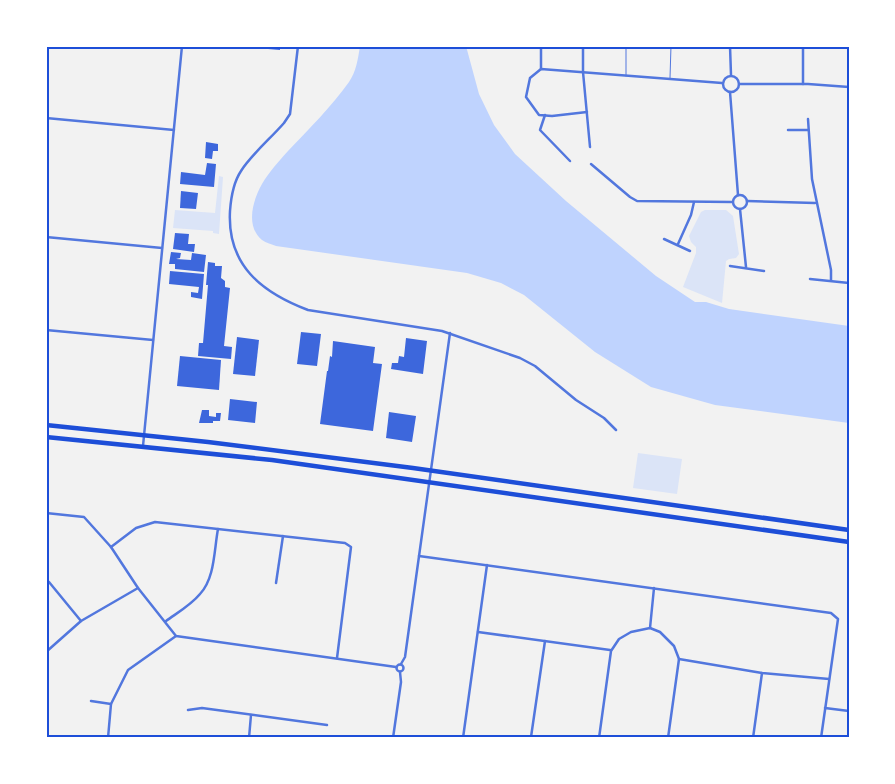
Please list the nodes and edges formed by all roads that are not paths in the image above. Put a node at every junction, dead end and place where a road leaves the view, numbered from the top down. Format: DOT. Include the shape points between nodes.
graph roads {
  1 [pos="182,46"];
  2 [pos="298,46"];
  3 [pos="541,46"];
  4 [pos="583,46"];
  5 [pos="626,46"];
  6 [pos="671,46"];
  7 [pos="730,46"];
  8 [pos="803,46"];
  9 [pos="541,69"];
  10 [pos="583,72"];
  11 [pos="731,75"];
  12 [pos="626,76"];
  13 [pos="670,80"];
  14 [pos="722,83"];
  15 [pos="739,84"];
  16 [pos="804,84"];
  17 [pos="849,87"];
  18 [pos="730,92"];
  19 [pos="587,112"];
  20 [pos="545,115"];
  21 [pos="46,118"];
  22 [pos="808,119"];
  23 [pos="174,130"];
  24 [pos="788,130"];
  25 [pos="808,130"];
  26 [pos="590,147"];
  27 [pos="570,161"];
  28 [pos="591,164"];
  29 [pos="738,195"];
  30 [pos="747,201"];
  31 [pos="694,202"];
  32 [pos="732,202"];
  33 [pos="816,203"];
  34 [pos="740,209"];
  35 [pos="46,237"];
  36 [pos="664,239"];
  37 [pos="678,244"];
  38 [pos="162,248"];
  39 [pos="690,251"];
  40 [pos="730,266"];
  41 [pos="746,267"];
  42 [pos="764,270"];
  43 [pos="810,279"];
  44 [pos="831,280"];
  45 [pos="849,283"];
  46 [pos="46,330"];
  47 [pos="450,333"];
  48 [pos="154,340"];
  49 [pos="46,425"];
  50 [pos="616,430"];
  51 [pos="144,435"];
  52 [pos="46,437"];
  53 [pos="142,448"];
  54 [pos="431,470"];
  55 [pos="430,483"];
  56 [pos="46,513"];
  57 [pos="218,529"];
  58 [pos="849,530"];
  59 [pos="283,536"];
  60 [pos="849,542"];
  61 [pos="111,547"];
  62 [pos="419,556"];
  63 [pos="487,565"];
  64 [pos="46,582"];
  65 [pos="276,583"];
  66 [pos="138,588"];
  67 [pos="654,588"];
  68 [pos="81,621"];
  69 [pos="166,621"];
  70 [pos="650,628"];
  71 [pos="478,632"];
  72 [pos="176,636"];
  73 [pos="545,641"];
  74 [pos="611,651"];
  75 [pos="46,652"];
  76 [pos="337,658"];
  77 [pos="679,659"];
  78 [pos="401,664"];
  79 [pos="396,667"];
  80 [pos="400,672"];
  81 [pos="762,673"];
  82 [pos="828,679"];
  83 [pos="90,701"];
  84 [pos="111,704"];
  85 [pos="825,708"];
  86 [pos="188,710"];
  87 [pos="849,711"];
  88 [pos="251,715"];
  89 [pos="327,725"];
  90 [pos="531,737"];
  91 [pos="108,738"];
  92 [pos="249,738"];
  93 [pos="393,738"];
  94 [pos="463,738"];
  95 [pos="599,738"];
  96 [pos="668,738"];
  97 [pos="753,738"];
  98 [pos="821,738"];
  1 -- 23 [label="street"];
  2 -- 47 [label="street" via="290,114 240,171 233,187 230,235 238,256 256,281 302,308"];
  3 -- 9 [label="street"];
  4 -- 10 [label="street"];
  5 -- 12 [label="lane"];
  6 -- 13 [label="lane"];
  7 -- 11 [label="street"];
  8 -- 16 [label="street"];
  9 -- 10 [label="street"];
  9 -- 20 [label="street" via="530,78 526,97 539,114"];
  10 -- 12 [label="street"];
  10 -- 19 [label="street"];
  11 -- 14 [label="street"];
  11 -- 15 [label="street" via="738,79"];
  12 -- 13 [label="street"];
  13 -- 14 [label="street"];
  14 -- 18 [label="street"];
  15 -- 16 [label="street"];
  15 -- 18 [label="street" via="735,91"];
  16 -- 17 [label="street"];
  18 -- 29 [label="street"];
  19 -- 20 [label="street"];
  19 -- 26 [label="street"];
  20 -- 27 [label="street" via="540,130"];
  21 -- 23 [label="street"];
  22 -- 25 [label="street"];
  23 -- 38 [label="street"];
  24 -- 25 [label="street"];
  25 -- 33 [label="street"];
  28 -- 31 [label="street" via="637,200"];
  29 -- 30 [label="street"];
  29 -- 32 [label="street"];
  30 -- 33 [label="street"];
  30 -- 34 [label="street" via="746,206"];
  31 -- 32 [label="street"];
  31 -- 37 [label="street"];
  32 -- 34 [label="street"];
  33 -- 44 [label="street"];
  34 -- 41 [label="street"];
  35 -- 38 [label="street"];
  36 -- 37 [label="street"];
  37 -- 39 [label="street"];
  38 -- 48 [label="street"];
  40 -- 41 [label="street"];
  41 -- 42 [label="street"];
  43 -- 44 [label="street"];
  44 -- 45 [label="street"];
  46 -- 48 [label="street"];
  47 -- 50 [label="street" via="535,366"];
  47 -- 54 [label="street"];
  48 -- 51 [label="street"];
  49 -- 51 [label="highway"];
  51 -- 53 [label="street"];
  51 -- 54 [label="highway"];
  52 -- 53 [label="highway"];
  53 -- 55 [label="highway" via="272,460"];
  54 -- 55 [label="street"];
  54 -- 58 [label="highway"];
  55 -- 60 [label="highway"];
  55 -- 62 [label="street"];
  56 -- 61 [label="street" via="84,517"];
  57 -- 59 [label="street"];
  57 -- 61 [label="street" via="156,522 136,528"];
  57 -- 69 [label="street" via="211,575 206,586 200,595"];
  59 -- 65 [label="street"];
  59 -- 76 [label="street" via="345,543 351,547"];
  61 -- 66 [label="street"];
  62 -- 63 [label="street"];
  62 -- 78 [label="street"];
  63 -- 67 [label="street"];
  63 -- 71 [label="street"];
  64 -- 68 [label="street"];
  66 -- 68 [label="street"];
  66 -- 69 [label="street"];
  67 -- 70 [label="street"];
  67 -- 82 [label="street" via="831,613 838,619"];
  68 -- 75 [label="street"];
  69 -- 72 [label="street"];
  70 -- 74 [label="street" via="631,632 619,639"];
  70 -- 77 [label="street" via="660,632 674,646"];
  71 -- 73 [label="street"];
  71 -- 94 [label="street"];
  72 -- 76 [label="street"];
  72 -- 84 [label="street" via="128,670"];
  73 -- 74 [label="street"];
  73 -- 90 [label="street"];
  74 -- 95 [label="street"];
  76 -- 79 [label="street"];
  77 -- 81 [label="street"];
  77 -- 96 [label="street"];
  78 -- 79 [label="street"];
  78 -- 80 [label="street" via="403,669"];
  79 -- 80 [label="street"];
  80 -- 93 [label="street"];
  81 -- 82 [label="street"];
  81 -- 97 [label="street"];
  82 -- 85 [label="street"];
  83 -- 84 [label="street"];
  84 -- 91 [label="street"];
  85 -- 87 [label="street"];
  85 -- 98 [label="street"];
  86 -- 88 [label="street" via="202,708"];
  88 -- 89 [label="street"];
  88 -- 92 [label="street"];
}
